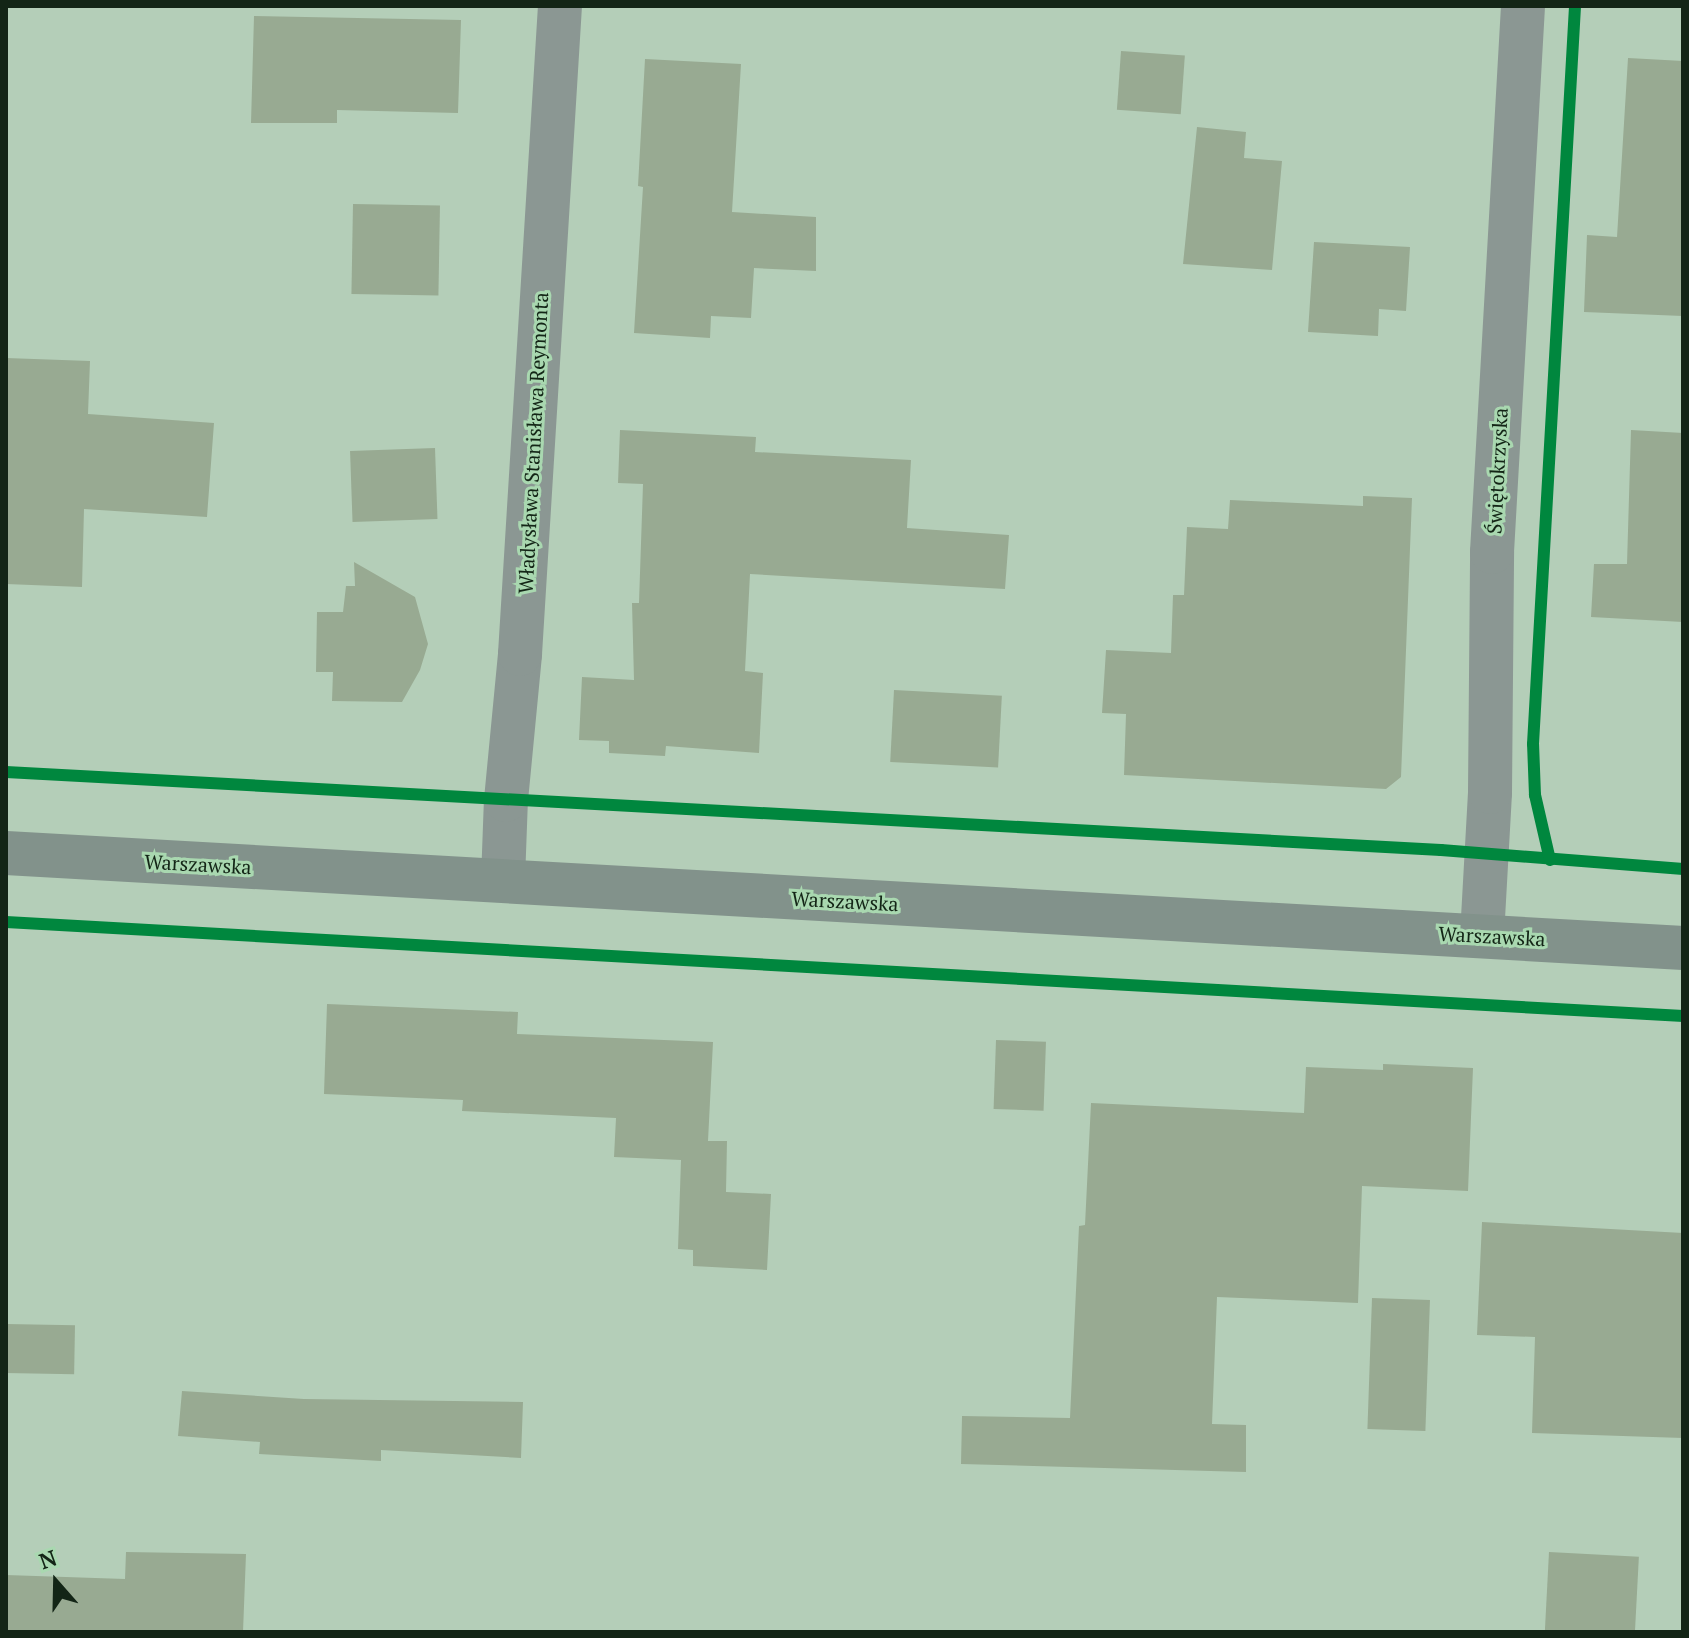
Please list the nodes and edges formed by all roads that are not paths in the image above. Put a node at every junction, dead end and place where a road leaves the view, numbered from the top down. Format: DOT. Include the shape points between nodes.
graph roads {
  1 [pos="560,6"];
  2 [pos="1523,6"];
  3 [pos="6,853"];
  4 [pos="503,880"];
  5 [pos="1482,936"];
  6 [pos="1683,948"];
  1 -- 4 [label="street, Władysława Stanisława Reymonta"];
  2 -- 5 [label="street, Świętokrzyska" via="1492,552 1490,792"];
  3 -- 4 [label="main road, Warszawska"];
  4 -- 5 [label="main road, Warszawska"];
  5 -- 6 [label="main road, Warszawska"];
}
